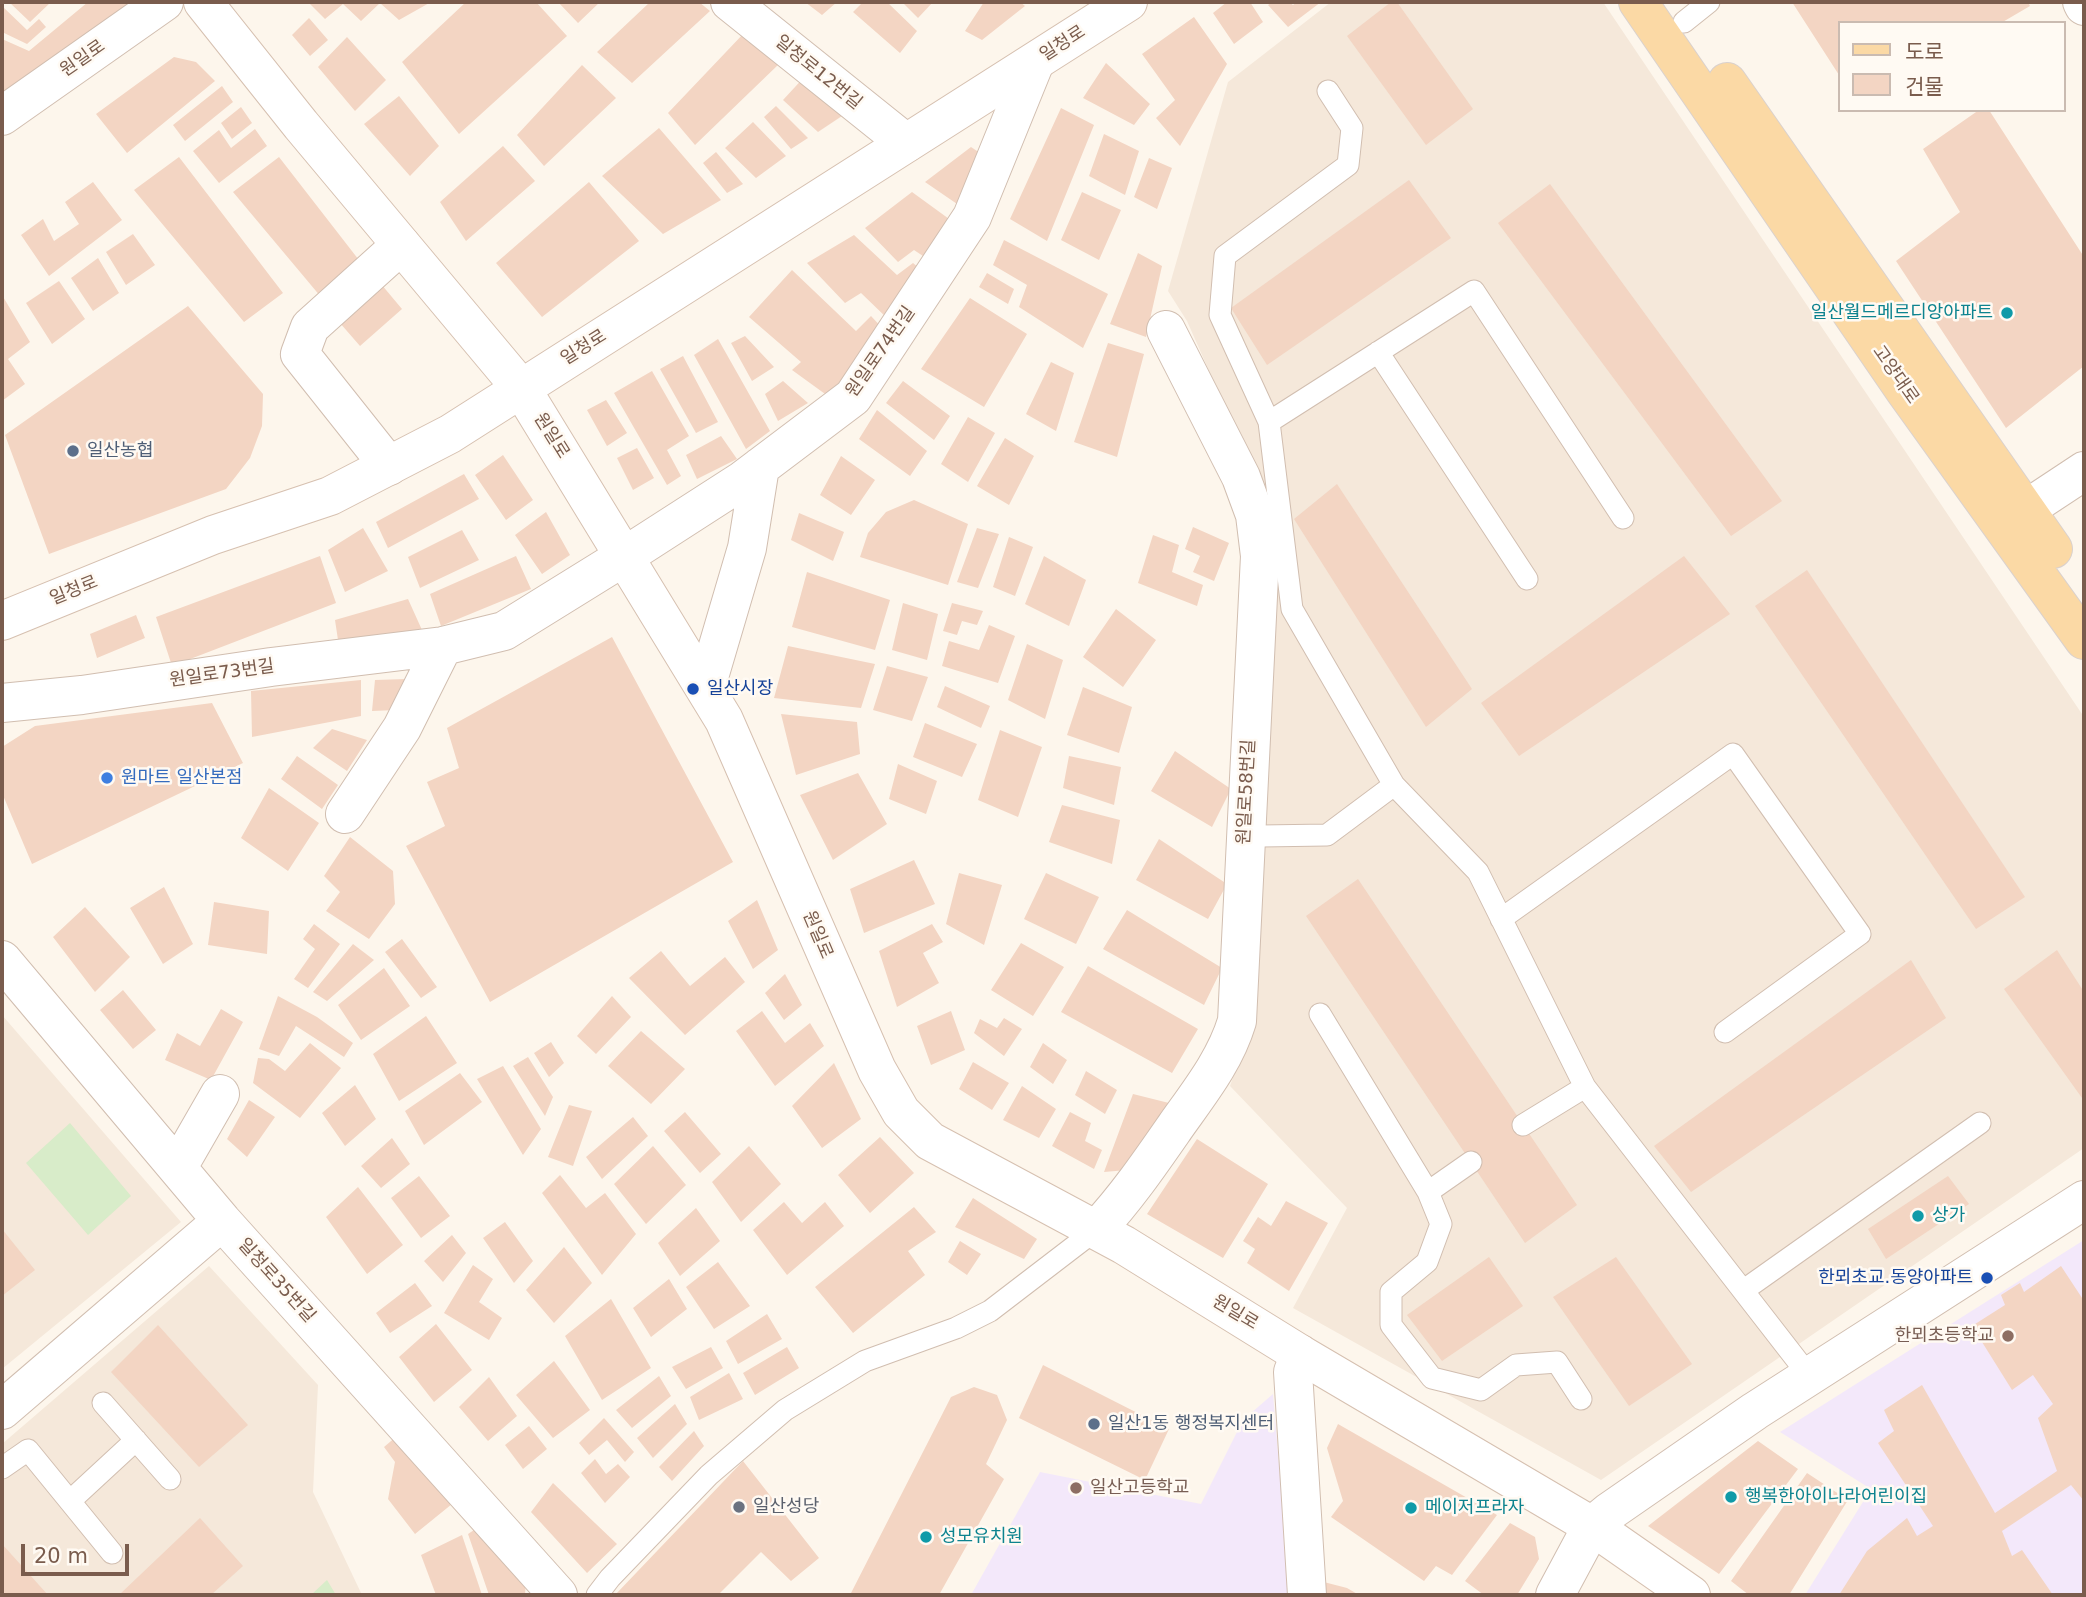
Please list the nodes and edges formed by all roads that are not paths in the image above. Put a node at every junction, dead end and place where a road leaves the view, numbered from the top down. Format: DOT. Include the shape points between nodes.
graph roads {
  1 [pos="164,2"];
  2 [pos="203,2"];
  3 [pos="730,2"];
  4 [pos="1128,2"];
  5 [pos="1638,2"];
  6 [pos="1688,8"];
  7 [pos="1035,62"];
  8 [pos="1328,91"];
  9 [pos="2,116"];
  10 [pos="906,144"];
  11 [pos="401,245"];
  12 [pos="1167,330"];
  13 [pos="1378,352"];
  14 [pos="521,388"];
  15 [pos="1269,422"];
  16 [pos="389,466"];
  17 [pos="760,467"];
  18 [pos="2084,471"];
  19 [pos="2025,510"];
  20 [pos="1623,518"];
  21 [pos="625,556"];
  22 [pos="1527,579"];
  23 [pos="2084,594"];
  24 [pos="2,621"];
  25 [pos="2084,640"];
  26 [pos="443,646"];
  27 [pos="706,687"];
  28 [pos="2,703"];
  29 [pos="1394,785"];
  30 [pos="345,814"];
  31 [pos="1245,831"];
  32 [pos="1501,919"];
  33 [pos="2,960"];
  34 [pos="1320,1014"];
  35 [pos="1725,1032"];
  36 [pos="1586,1087"];
  37 [pos="220,1094"];
  38 [pos="1980,1123"];
  39 [pos="1523,1125"];
  40 [pos="1471,1162"];
  41 [pos="178,1167"];
  42 [pos="1428,1192"];
  43 [pos="2084,1200"];
  44 [pos="222,1221"];
  45 [pos="1097,1229"];
  46 [pos="1744,1290"];
  47 [pos="1300,1354"];
  48 [pos="1810,1377"];
  49 [pos="1581,1399"];
  50 [pos="103,1403"];
  51 [pos="2,1410"];
  52 [pos="136,1440"];
  53 [pos="2,1468"];
  54 [pos="170,1479"];
  55 [pos="70,1501"];
  56 [pos="1592,1526"];
  57 [pos="112,1553"];
  58 [pos="558,1595"];
  59 [pos="597,1595"];
  60 [pos="1307,1595"];
  61 [pos="1555,1595"];
  62 [pos="1691,1595"];
  1 -- 9 [label="street, 원일로"];
  2 -- 11 [label="street, 원일로"];
  3 -- 10 [label="street, 일청로12번길"];
  4 -- 7 [label="street, 일청로"];
  5 -- 25 [label="main road, 고양대로"];
  6 -- 19 [label="main road, 고양대로"];
  7 -- 10 [label="street, 일청로"];
  7 -- 17 [label="street, 원일로74번길" via="972,217 853,397"];
  8 -- 15 [label="lane" via="1352,128 1348,165 1225,256 1220,315"];
  10 -- 14 [label="street, 일청로"];
  11 -- 14 [label="street, 원일로"];
  11 -- 16 [label="street" via="310,327 300,354"];
  12 -- 31 [label="street, 원일로58번길" via="1241,477 1255,515 1260,556"];
  13 -- 15 [label="lane"];
  13 -- 20 [label="lane" via="1474,290"];
  13 -- 22 [label="lane"];
  14 -- 16 [label="street, 일청로"];
  14 -- 21 [label="street, 원일로"];
  15 -- 29 [label="lane" via="1292,609"];
  16 -- 24 [label="street, 일청로" via="330,496 213,535"];
  17 -- 21 [label="street, 원일로74번길"];
  17 -- 27 [label="street" via="747,548"];
  18 -- 19 [label="street"];
  19 -- 23 [label="main road, 고양대로"];
  21 -- 26 [label="street, 원일로73번길" via="505,631"];
  21 -- 27 [label="street, 원일로"];
  26 -- 28 [label="street, 원일로73번길"];
  26 -- 30 [label="street" via="402,728"];
  27 -- 45 [label="street, 원일로" via="852,1017 901,1112 930,1141"];
  29 -- 31 [label="lane" via="1327,835 1261,836"];
  29 -- 32 [label="lane" via="1478,872"];
  31 -- 45 [label="street, 원일로58번길" via="1237,1021 1230,1042 1122,1203"];
  32 -- 35 [label="lane" via="1733,754 1860,934"];
  32 -- 36 [label="lane"];
  33 -- 41 [label="street, 일청로35번길"];
  34 -- 42 [label="lane"];
  36 -- 39 [label="lane"];
  36 -- 46 [label="lane"];
  37 -- 41 [label="street"];
  38 -- 46 [label="lane"];
  40 -- 42 [label="lane"];
  41 -- 44 [label="street, 일청로35번길"];
  42 -- 49 [label="lane" via="1441,1224 1427,1262 1391,1292 1391,1325 1432,1378 1480,1390 1517,1364 1557,1362"];
  43 -- 48 [label="street"];
  44 -- 51 [label="street"];
  44 -- 58 [label="street, 일청로35번길"];
  45 -- 47 [label="street, 원일로"];
  45 -- 59 [label="lane" via="990,1311 865,1362 785,1410 709,1475"];
  46 -- 48 [label="lane"];
  47 -- 56 [label="street, 원일로"];
  47 -- 60 [label="street" via="1293,1372"];
  48 -- 56 [label="street"];
  50 -- 52 [label="lane"];
  52 -- 54 [label="lane"];
  52 -- 55 [label="lane"];
  53 -- 55 [label="lane" via="27,1450"];
  55 -- 57 [label="lane"];
  56 -- 61 [label="street"];
  56 -- 62 [label="street, 원일로"];
}
